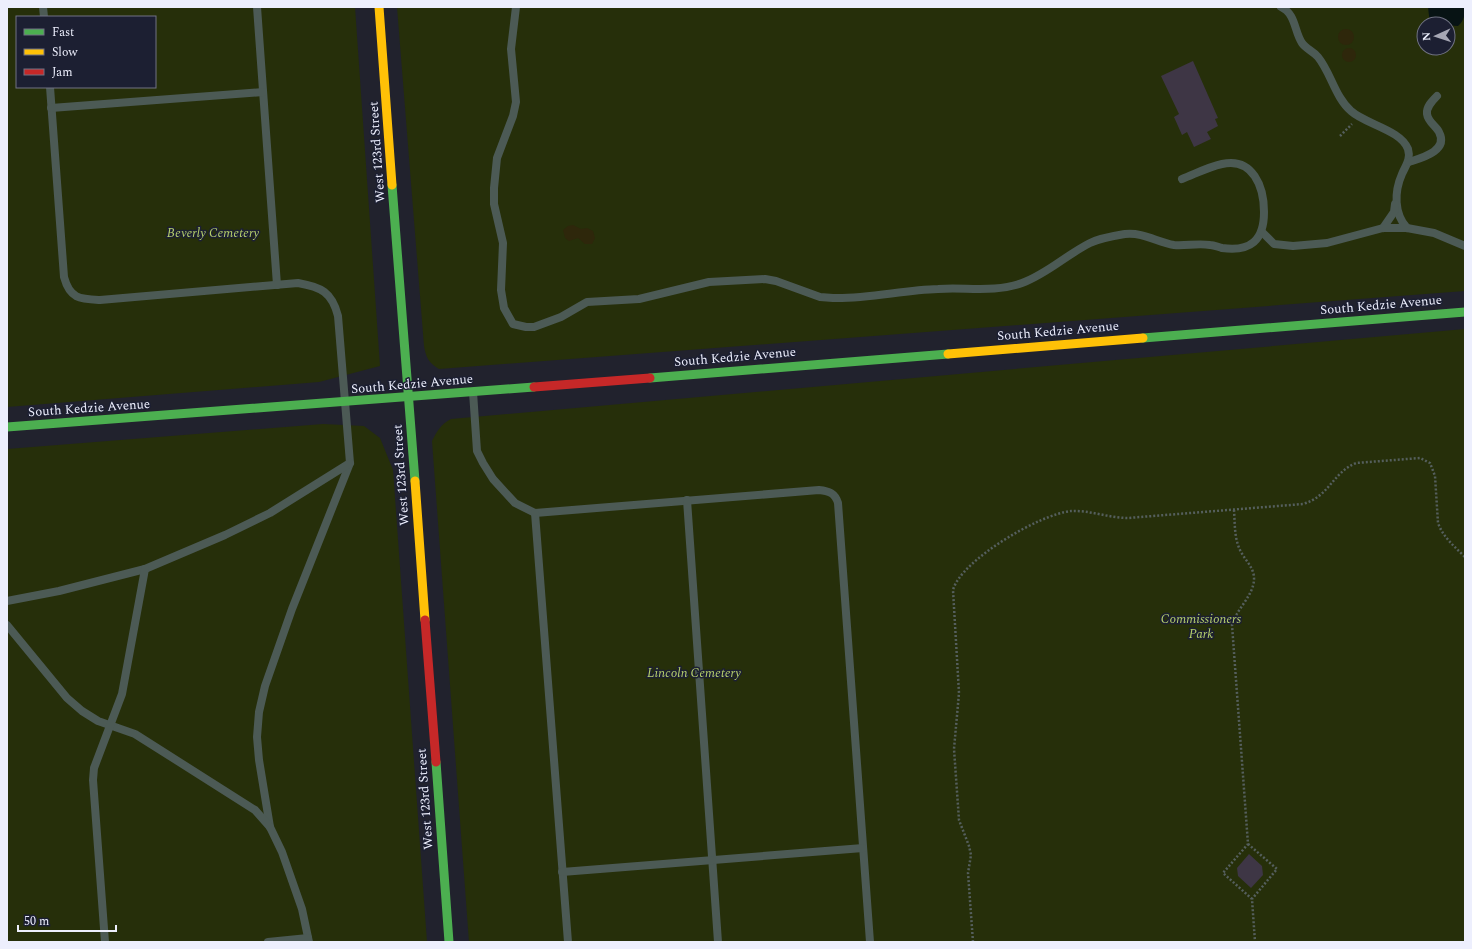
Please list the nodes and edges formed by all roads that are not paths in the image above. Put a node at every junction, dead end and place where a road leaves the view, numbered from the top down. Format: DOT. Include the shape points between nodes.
graph roads {
  1 [pos="257,7"];
  2 [pos="379,7"];
  3 [pos="516,7"];
  4 [pos="1282,7"];
  5 [pos="50,88"];
  6 [pos="263,92"];
  7 [pos="1437,96"];
  8 [pos="51,108"];
  9 [pos="1409,162"];
  10 [pos="1182,179"];
  11 [pos="1396,200"];
  12 [pos="1383,228"];
  13 [pos="1408,228"];
  14 [pos="1262,232"];
  15 [pos="1465,246"];
  16 [pos="277,285"];
  17 [pos="1465,312"];
  18 [pos="473,392"];
  19 [pos="409,397"];
  20 [pos="345,402"];
  21 [pos="7,427"];
  22 [pos="350,463"];
  23 [pos="687,500"];
  24 [pos="535,513"];
  25 [pos="145,569"];
  26 [pos="7,601"];
  27 [pos="7,625"];
  28 [pos="112,725"];
  29 [pos="270,827"];
  30 [pos="863,848"];
  31 [pos="712,860"];
  32 [pos="562,872"];
  33 [pos="308,940"];
  34 [pos="105,942"];
  35 [pos="268,942"];
  36 [pos="449,942"];
  37 [pos="568,942"];
  38 [pos="718,942"];
  39 [pos="870,942"];
  1 -- 6 [label="lane"];
  2 -- 19 [label="main road, West 123rd Street"];
  3 -- 14 [label="lane" via="511,49 516,102 497,158 494,196 503,243 501,277 504,308 513,324 519,326 534,327 561,317 587,302 639,299 709,282 765,279 820,297 833,298 938,289 996,289 1035,277 1101,239 1137,234 1176,245 1205,244 1231,248 1254,242"];
  4 -- 9 [label="lane" via="1291,15 1302,44 1323,64 1351,112 1405,142"];
  5 -- 8 [label="lane"];
  6 -- 8 [label="lane"];
  6 -- 16 [label="lane"];
  7 -- 9 [label="lane" via="1427,108 1427,114 1440,133 1439,146 1424,157"];
  8 -- 16 [label="lane" via="64,277 67,288 74,296 85,300 100,300"];
  9 -- 11 [label="lane" via="1401,175"];
  10 -- 14 [label="lane" via="1222,164 1237,164 1245,168 1253,174 1262,188"];
  11 -- 12 [label="lane" via="1394,212"];
  11 -- 13 [label="lane" via="1398,214"];
  12 -- 13 [label="lane"];
  12 -- 14 [label="lane" via="1327,243 1293,246 1274,244"];
  13 -- 15 [label="lane" via="1434,232"];
  16 -- 20 [label="lane" via="298,283 314,286 327,294 335,305"];
  17 -- 18 [label="main road, South Kedzie Avenue"];
  18 -- 19 [label="main road, South Kedzie Avenue"];
  18 -- 24 [label="lane" via="478,450 482,463 497,485 516,503"];
  19 -- 20 [label="main road, South Kedzie Avenue"];
  19 -- 36 [label="main road, West 123rd Street"];
  20 -- 21 [label="main road, South Kedzie Avenue"];
  20 -- 22 [label="lane"];
  22 -- 25 [label="lane" via="270,512 225,535"];
  22 -- 29 [label="lane" via="281,637 259,712 259,760"];
  23 -- 24 [label="lane"];
  23 -- 30 [label="lane" via="819,490 832,493 836,497"];
  23 -- 31 [label="lane"];
  24 -- 32 [label="lane"];
  25 -- 26 [label="lane" via="59,591"];
  25 -- 28 [label="lane" via="122,694"];
  27 -- 28 [label="lane" via="67,698 98,721"];
  28 -- 29 [label="lane" via="135,734 235,796 255,810"];
  28 -- 34 [label="lane" via="94,768 93,780"];
  29 -- 33 [label="lane" via="292,878"];
  30 -- 31 [label="lane"];
  30 -- 39 [label="lane"];
  31 -- 32 [label="lane"];
  31 -- 38 [label="lane"];
  32 -- 37 [label="lane"];
  33 -- 35 [label="lane"];
}
